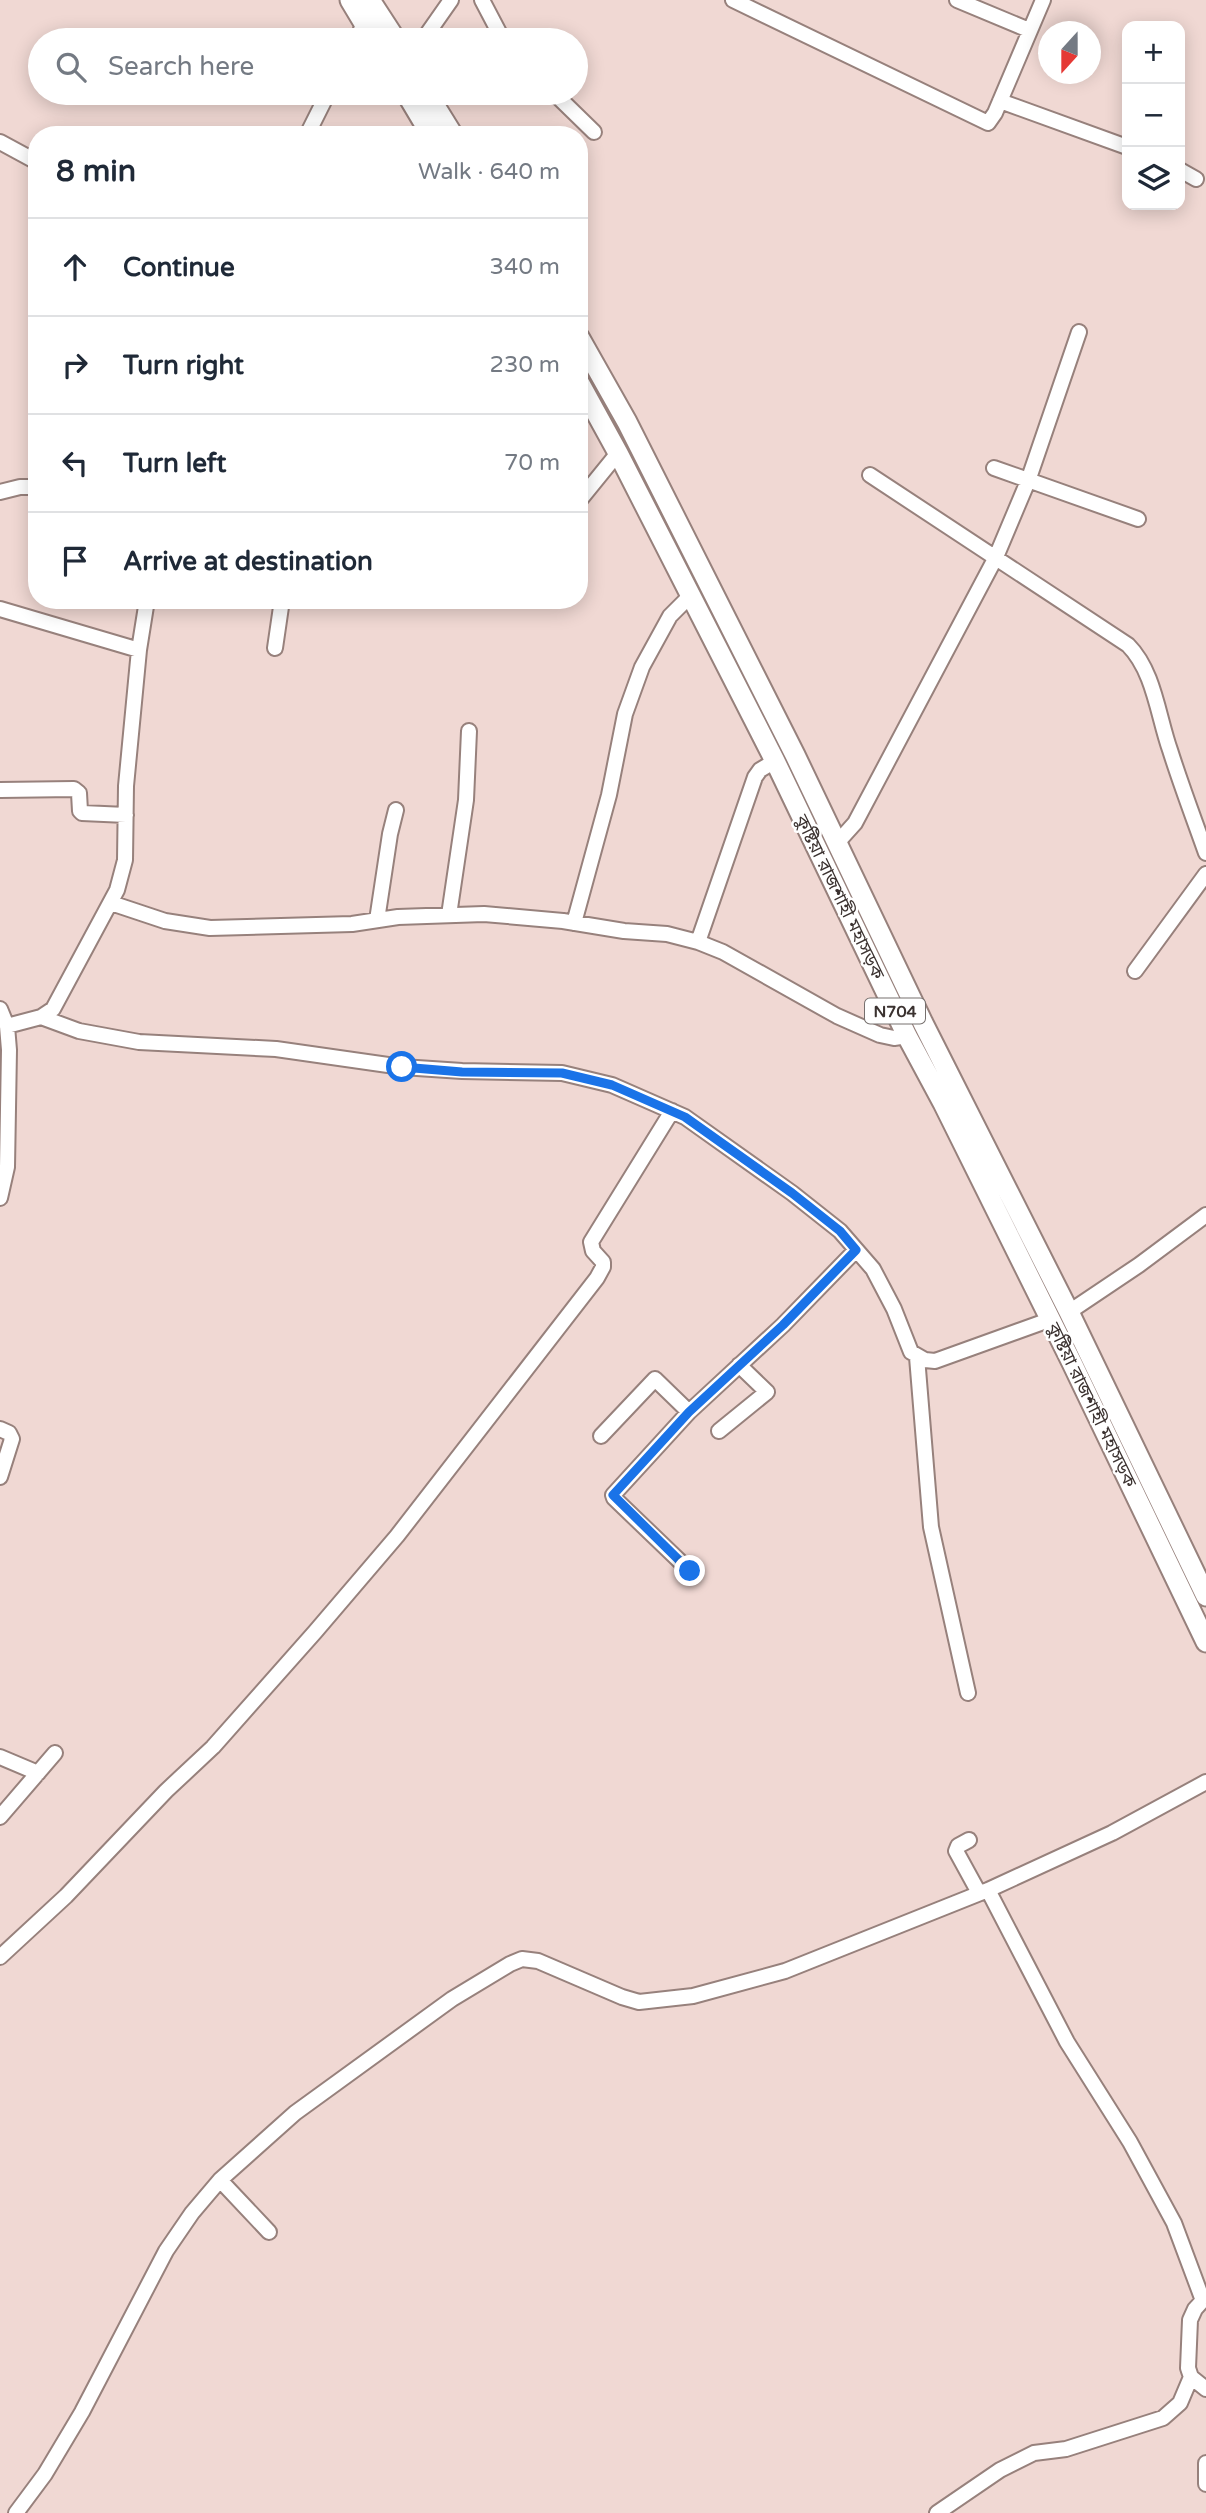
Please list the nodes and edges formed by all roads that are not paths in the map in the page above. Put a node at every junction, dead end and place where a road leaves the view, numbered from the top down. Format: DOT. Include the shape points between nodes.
graph roads {
  1 [pos="349,0"];
  2 [pos="370,0"];
  3 [pos="452,0"];
  4 [pos="482,0"];
  5 [pos="733,0"];
  6 [pos="957,0"];
  7 [pos="1043,0"];
  8 [pos="362,28"];
  9 [pos="388,28"];
  10 [pos="432,28"];
  11 [pos="495,28"];
  12 [pos="1029,30"];
  13 [pos="1000,102"];
  14 [pos="322,105"];
  15 [pos="416,105"];
  16 [pos="566,105"];
  17 [pos="431,122"];
  18 [pos="312,126"];
  19 [pos="588,126"];
  20 [pos="588,126"];
  21 [pos="594,132"];
  22 [pos="0,142"];
  23 [pos="1122,145"];
  24 [pos="28,157"];
  25 [pos="1185,173"];
  26 [pos="1196,179"];
  27 [pos="1079,332"];
  28 [pos="588,353"];
  29 [pos="588,398"];
  30 [pos="627,422"];
  31 [pos="606,430"];
  32 [pos="618,453"];
  33 [pos="994,468"];
  34 [pos="870,475"];
  35 [pos="1028,481"];
  36 [pos="28,487"];
  37 [pos="588,490"];
  38 [pos="0,492"];
  39 [pos="1138,519"];
  40 [pos="996,557"];
  41 [pos="690,596"];
  42 [pos="0,609"];
  43 [pos="146,609"];
  44 [pos="281,609"];
  45 [pos="275,648"];
  46 [pos="139,650"];
  47 [pos="469,731"];
  48 [pos="775,761"];
  49 [pos="0,790"];
  50 [pos="815,798"];
  51 [pos="797,806"];
  52 [pos="396,810"];
  53 [pos="126,814"];
  54 [pos="837,843"];
  55 [pos="1206,853"];
  56 [pos="1206,874"];
  57 [pos="111,903"];
  58 [pos="449,915"];
  59 [pos="377,920"];
  60 [pos="574,923"];
  61 [pos="698,942"];
  62 [pos="1135,971"];
  63 [pos="0,1009"];
  64 [pos="41,1017"];
  65 [pos="7,1026"];
  66 [pos="906,1036"];
  67 [pos="672,1111"];
  68 [pos="0,1198"];
  69 [pos="1206,1214"];
  70 [pos="856,1250"];
  71 [pos="1069,1312"];
  72 [pos="1049,1320"];
  73 [pos="917,1357"];
  74 [pos="1080,1358"];
  75 [pos="739,1366"];
  76 [pos="689,1412"];
  77 [pos="0,1429"];
  78 [pos="719,1431"];
  79 [pos="601,1436"];
  80 [pos="0,1477"];
  81 [pos="1198,1562"];
  82 [pos="690,1571"];
  83 [pos="1206,1597"];
  84 [pos="1206,1642"];
  85 [pos="968,1693"];
  86 [pos="55,1753"];
  87 [pos="0,1757"];
  88 [pos="38,1773"];
  89 [pos="1206,1782"];
  90 [pos="0,1817"];
  91 [pos="969,1840"];
  92 [pos="983,1891"];
  93 [pos="0,1957"];
  94 [pos="220,2180"];
  95 [pos="269,2232"];
  96 [pos="1204,2297"];
  97 [pos="1191,2377"];
  98 [pos="1206,2389"];
  99 [pos="1206,2463"];
  100 [pos="1206,2484"];
  101 [pos="16,2513"];
  102 [pos="937,2513"];
  1 -- 8 [label="highway"];
  2 -- 9 [label="highway"];
  3 -- 10 [label="street"];
  4 -- 11 [label="street"];
  5 -- 13 [label="street" via="981,121 988,123"];
  6 -- 12 [label="street"];
  7 -- 12 [label="street"];
  12 -- 13 [label="street"];
  13 -- 23 [label="street"];
  14 -- 18 [label="street"];
  15 -- 17 [label="highway"];
  16 -- 19 [label="street"];
  20 -- 21 [label="street"];
  22 -- 24 [label="street"];
  25 -- 26 [label="street"];
  27 -- 35 [label="street"];
  28 -- 30 [label="highway, কুষ্টিয়া রাজশাহী মহাসড়ক / N704"];
  29 -- 31 [label="highway, কুষ্টিয়া রাজশাহী মহাসড়ক / N704"];
  30 -- 31 [label="highway"];
  30 -- 50 [label="highway, কুষ্টিয়া রাজশাহী মহাসড়ক / N704"];
  31 -- 32 [label="highway, কুষ্টিয়া রাজশাহী মহাসড়ক / N704"];
  32 -- 37 [label="street"];
  32 -- 41 [label="highway, কুষ্টিয়া রাজশাহী মহাসড়ক / N704"];
  33 -- 35 [label="street"];
  34 -- 40 [label="street"];
  35 -- 39 [label="street"];
  35 -- 40 [label="street"];
  36 -- 38 [label="street"];
  40 -- 54 [label="street" via="855,823"];
  40 -- 55 [label="street" via="1136,653 1144,665"];
  41 -- 48 [label="highway, কুষ্টিয়া রাজশাহী মহাসড়ক / N704"];
  41 -- 60 [label="street" via="670,616 642,667 625,714"];
  42 -- 46 [label="street"];
  43 -- 46 [label="street"];
  44 -- 45 [label="street"];
  46 -- 53 [label="street"];
  47 -- 58 [label="street" via="466,800"];
  48 -- 51 [label="highway, কুষ্টিয়া রাজশাহী মহাসড়ক / N704"];
  48 -- 61 [label="street" via="760,770 753,782"];
  49 -- 53 [label="street" via="74,789 82,813"];
  50 -- 51 [label="highway"];
  50 -- 54 [label="highway, কুষ্টিয়া রাজশাহী মহাসড়ক / N704"];
  51 -- 66 [label="highway, কুষ্টিয়া রাজশাহী মহাসড়ক / N704"];
  52 -- 59 [label="street"];
  53 -- 57 [label="street" via="125,860"];
  54 -- 71 [label="highway, কুষ্টিয়া রাজশাহী মহাসড়ক / N704"];
  56 -- 62 [label="street"];
  57 -- 59 [label="street" via="165,921 210,928"];
  57 -- 64 [label="street" via="61,997"];
  58 -- 59 [label="street"];
  58 -- 60 [label="street"];
  60 -- 61 [label="street"];
  61 -- 66 [label="street" via="751,966 837,1016 880,1035"];
  63 -- 65 [label="street"];
  64 -- 65 [label="street"];
  64 -- 67 [label="street" via="79,1031 139,1042 276,1049 462,1072 562,1073 612,1085"];
  65 -- 68 [label="street" via="7,1167"];
  66 -- 72 [label="highway, কুষ্টিয়া রাজশাহী মহাসড়ক / N704"];
  67 -- 70 [label="street" via="792,1193 840,1231"];
  67 -- 93 [label="street" via="591,1242 603,1262 597,1278 405,1526 214,1747"];
  69 -- 71 [label="street"];
  70 -- 73 [label="street" via="873,1269"];
  70 -- 75 [label="street"];
  71 -- 74 [label="highway, কুষ্টিয়া রাজশাহী মহাসড়ক / N704"];
  72 -- 73 [label="street" via="934,1361"];
  72 -- 74 [label="highway, কুষ্টিয়া রাজশাহী মহাসড়ক / N704"];
  73 -- 85 [label="street" via="931,1527"];
  74 -- 81 [label="highway, কুষ্টিয়া রাজশাহী মহাসড়ক / N704"];
  74 -- 84 [label="highway, কুষ্টিয়া রাজশাহী মহাসড়ক / N704"];
  75 -- 76 [label="street"];
  75 -- 78 [label="street" via="767,1392"];
  76 -- 79 [label="street" via="655,1379"];
  76 -- 82 [label="street" via="613,1495"];
  77 -- 80 [label="street" via="12,1439"];
  81 -- 83 [label="highway, কুষ্টিয়া রাজশাহী মহাসড়ক / N704"];
  86 -- 88 [label="street"];
  87 -- 88 [label="street"];
  88 -- 90 [label="street"];
  89 -- 92 [label="street" via="1112,1833"];
  91 -- 92 [label="street" via="956,1851"];
  92 -- 94 [label="street" via="785,1971 692,1996 639,2002 538,1961 522,1959 452,1999 304,2106"];
  92 -- 96 [label="street" via="1067,2042 1130,2142 1174,2223"];
  94 -- 95 [label="street"];
  94 -- 101 [label="street" via="166,2251 82,2412"];
  96 -- 97 [label="street" via="1190,2320"];
  97 -- 98 [label="street"];
  97 -- 102 [label="street" via="1181,2403 1163,2418 1066,2449 1034,2453"];
  99 -- 100 [label="street"];
}
